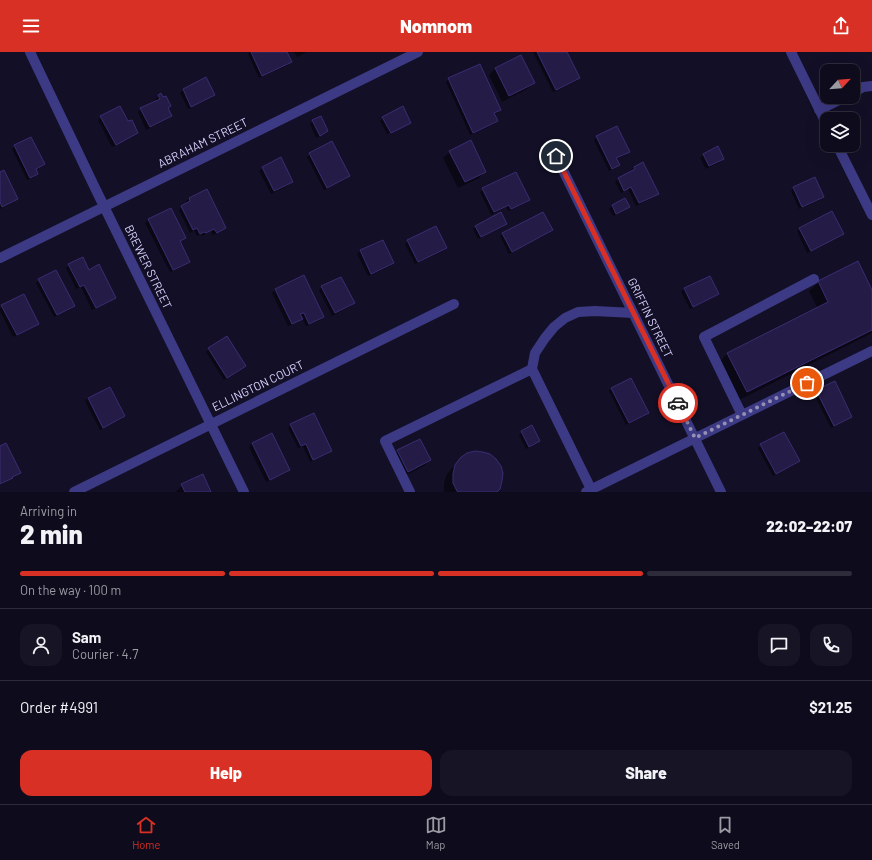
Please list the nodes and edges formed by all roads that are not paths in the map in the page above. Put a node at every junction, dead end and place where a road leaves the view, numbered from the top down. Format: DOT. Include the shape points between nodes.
graph roads {
  1 [pos="30,52"];
  2 [pos="418,52"];
  3 [pos="791,52"];
  4 [pos="872,86"];
  5 [pos="860,89"];
  6 [pos="832,104"];
  7 [pos="820,110"];
  8 [pos="840,152"];
  9 [pos="556,156"];
  10 [pos="104,206"];
  11 [pos="872,215"];
  12 [pos="0,258"];
  13 [pos="814,279"];
  14 [pos="454,304"];
  15 [pos="633,313"];
  16 [pos="872,351"];
  17 [pos="532,369"];
  18 [pos="742,415"];
  19 [pos="211,424"];
  20 [pos="695,438"];
  21 [pos="589,491"];
  22 [pos="74,492"];
  23 [pos="244,492"];
  24 [pos="410,492"];
  25 [pos="721,492"];
  1 -- 10 [label="street, BREWER STREET"];
  2 -- 10 [label="street, ABRAHAM STREET"];
  3 -- 7 [label="street"];
  4 -- 5 [label="street"];
  6 -- 7 [label="street"];
  8 -- 11 [label="street"];
  9 -- 15 [label="street, GRIFFIN STREET"];
  10 -- 12 [label="street, ABRAHAM STREET"];
  10 -- 19 [label="street, BREWER STREET"];
  13 -- 18 [label="street" via="704,337"];
  14 -- 19 [label="street, ELLINGTON COURT"];
  15 -- 17 [label="street" via="578,312 565,318 554,327 535,353"];
  15 -- 20 [label="street, GRIFFIN STREET"];
  16 -- 18 [label="street"];
  17 -- 21 [label="street"];
  17 -- 24 [label="street" via="385,441"];
  18 -- 20 [label="street"];
  19 -- 22 [label="street, ELLINGTON COURT"];
  19 -- 23 [label="street, BREWER STREET"];
  20 -- 21 [label="street"];
  20 -- 25 [label="street, GRIFFIN STREET"];
}
